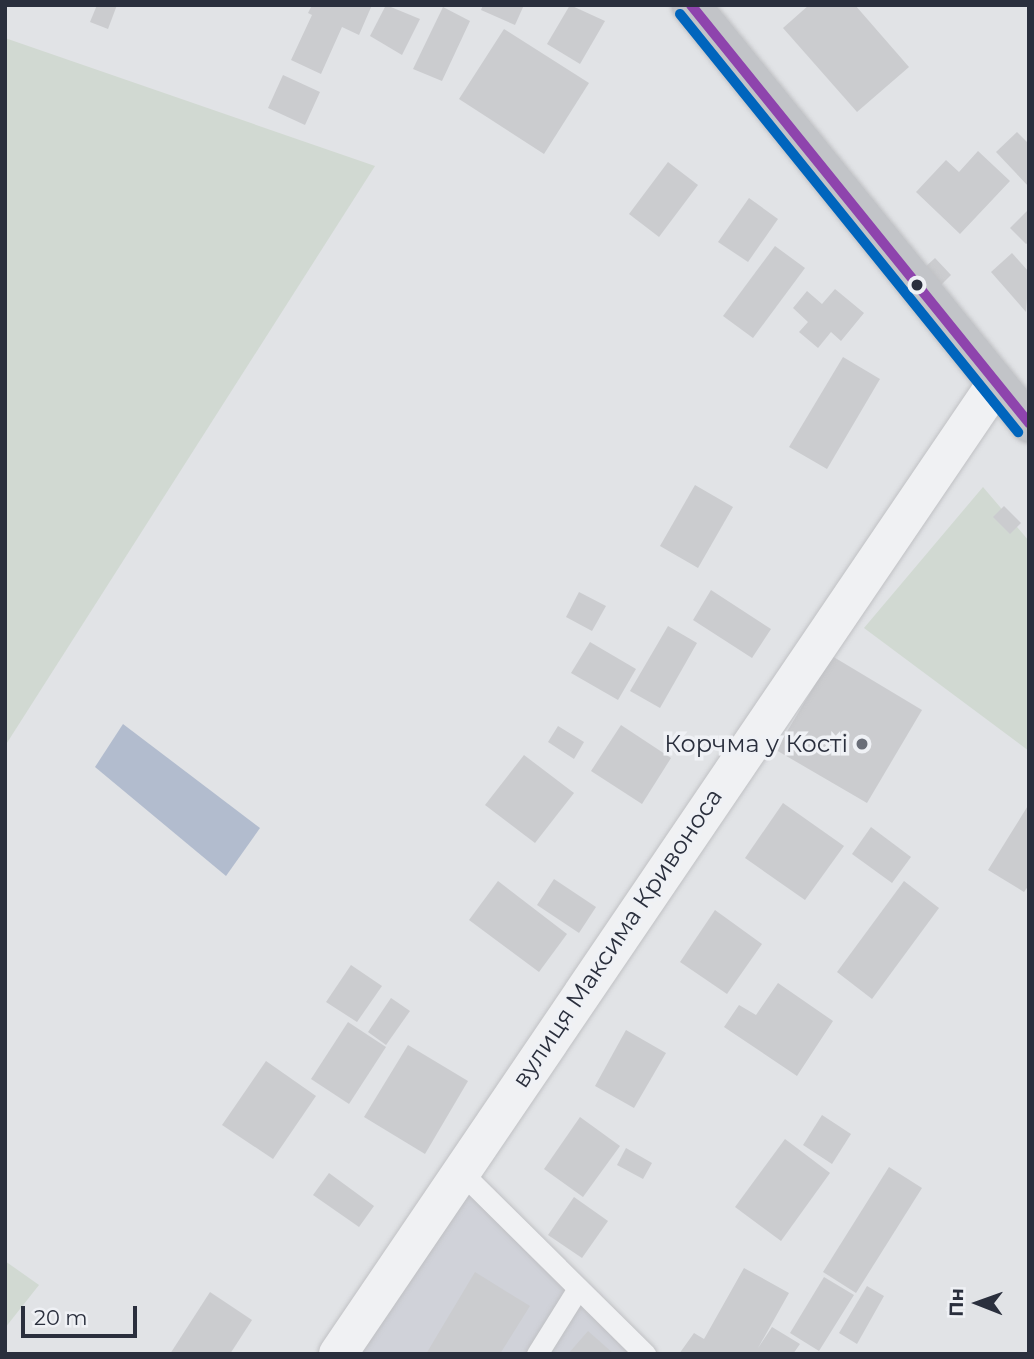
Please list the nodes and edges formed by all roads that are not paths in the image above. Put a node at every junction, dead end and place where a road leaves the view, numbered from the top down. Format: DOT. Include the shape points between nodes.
graph roads {
  1 [pos="700,9"];
  2 [pos="995,385"];
  3 [pos="1029,424"];
  4 [pos="459,1170"];
  5 [pos="577,1290"];
  6 [pos="338,1354"];
  7 [pos="537,1354"];
  8 [pos="645,1354"];
  1 -- 2 [label="main road"];
  2 -- 3 [label="main road"];
  2 -- 4 [label="street, вулиця Максима Кривоноса"];
  4 -- 5 [label="lane"];
  4 -- 6 [label="street, вулиця Максима Кривоноса"];
  5 -- 7 [label="lane"];
  5 -- 8 [label="lane"];
}
